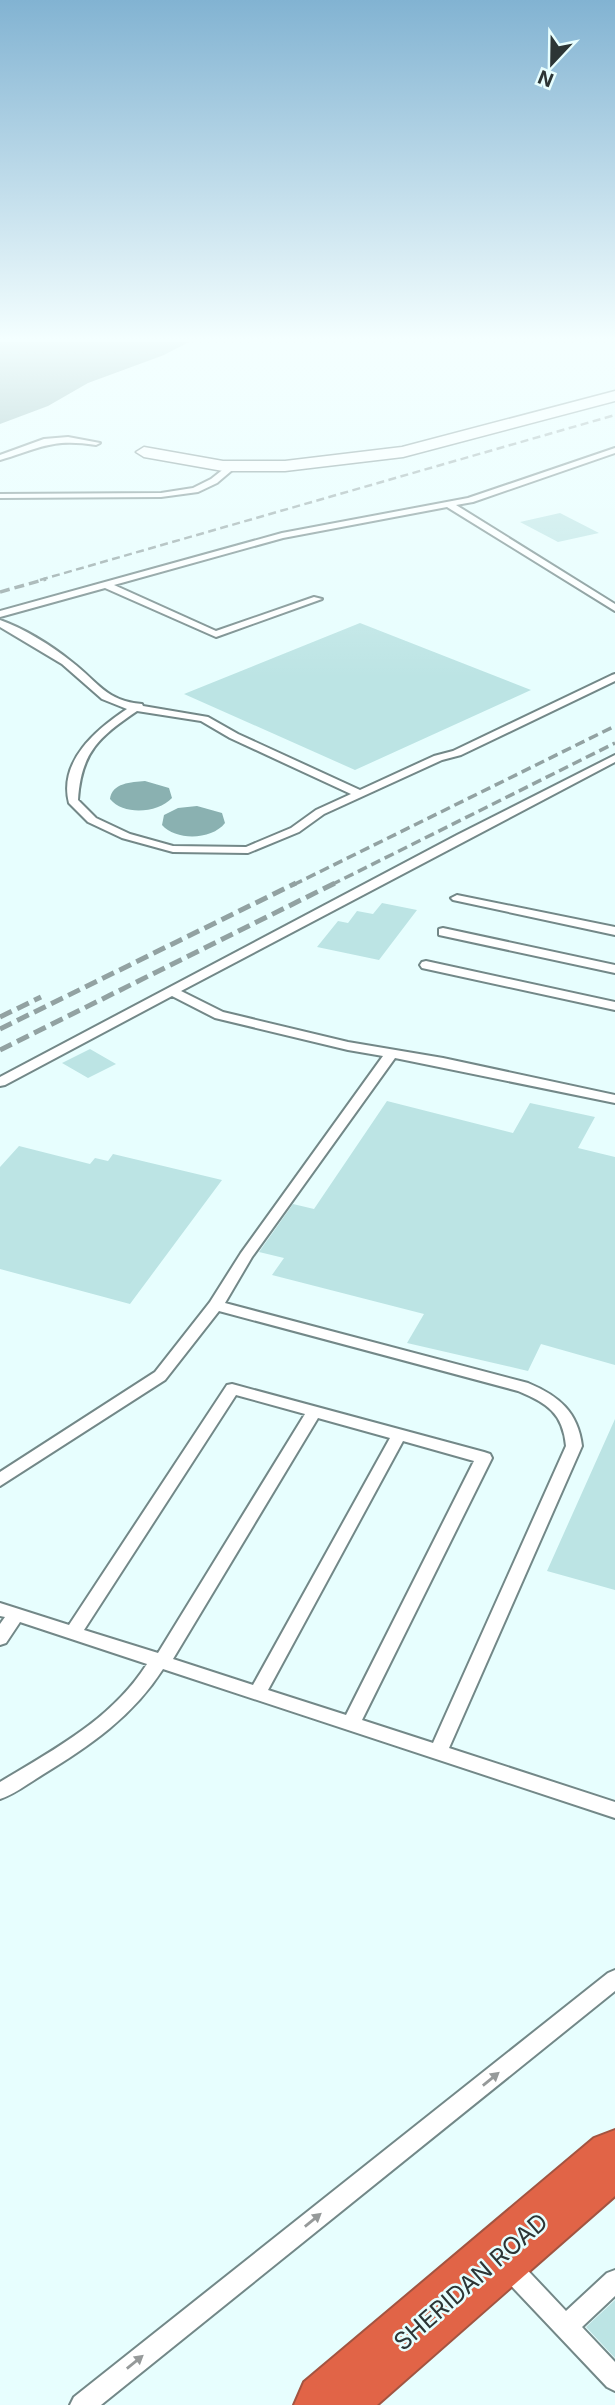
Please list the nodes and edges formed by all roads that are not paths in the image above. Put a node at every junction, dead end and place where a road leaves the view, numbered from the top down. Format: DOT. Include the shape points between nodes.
graph roads {
  1 [pos="158,454"];
  2 [pos="384,454"];
  3 [pos="602,454"];
  4 [pos="233,466"];
  5 [pos="0,496"];
  6 [pos="450,505"];
  7 [pos="106,584"];
  8 [pos="317,599"];
  9 [pos="615,608"];
  10 [pos="0,614"];
  11 [pos="0,623"];
  12 [pos="615,677"];
  13 [pos="138,706"];
  14 [pos="615,758"];
  15 [pos="361,794"];
  16 [pos="457,898"];
  17 [pos="615,931"];
  18 [pos="443,932"];
  19 [pos="426,965"];
  20 [pos="615,969"];
  21 [pos="172,991"];
  22 [pos="615,1006"];
  23 [pos="392,1053"];
  24 [pos="0,1082"];
  25 [pos="615,1099"];
  26 [pos="216,1305"];
  27 [pos="314,1412"];
  28 [pos="399,1436"];
  29 [pos="0,1480"];
  30 [pos="8,1611"];
  31 [pos="73,1633"];
  32 [pos="0,1638"];
  33 [pos="161,1661"];
  34 [pos="258,1692"];
  35 [pos="351,1723"];
  36 [pos="439,1751"];
  37 [pos="0,1791"];
  38 [pos="615,1810"];
  39 [pos="615,1979"];
  40 [pos="615,2158"];
  41 [pos="500,2257"];
  42 [pos="615,2281"];
  43 [pos="565,2327"];
  44 [pos="615,2379"];
  45 [pos="82,2405"];
  46 [pos="327,2405"];
  1 -- 4 [label="street"];
  2 -- 4 [label="street" via="285,466"];
  3 -- 6 [label="lane"];
  4 -- 5 [label="lane" via="195,490 161,495"];
  6 -- 7 [label="lane" via="282,536"];
  6 -- 9 [label="lane"];
  7 -- 8 [label="lane" via="216,634"];
  7 -- 10 [label="lane"];
  11 -- 13 [label="lane" via="73,667 94,690 112,701"];
  12 -- 15 [label="lane"];
  13 -- 15 [label="lane" via="198,716"];
  13 -- 15 [label="lane" via="86,747 73,777 73,801 92,820 126,836 173,849 248,850"];
  14 -- 21 [label="lane"];
  16 -- 17 [label="lane"];
  18 -- 20 [label="lane"];
  19 -- 22 [label="lane"];
  21 -- 23 [label="lane" via="219,1015"];
  21 -- 24 [label="lane"];
  23 -- 25 [label="lane"];
  23 -- 26 [label="lane"];
  26 -- 29 [label="lane" via="160,1376"];
  26 -- 36 [label="lane" via="523,1387 546,1396 573,1429 574,1446"];
  27 -- 28 [label="lane"];
  27 -- 31 [label="lane" via="232,1389"];
  27 -- 33 [label="lane"];
  28 -- 34 [label="lane"];
  28 -- 35 [label="lane" via="484,1458"];
  30 -- 31 [label="lane"];
  30 -- 32 [label="lane"];
  31 -- 33 [label="lane"];
  33 -- 34 [label="lane"];
  33 -- 37 [label="lane" via="99,1731"];
  34 -- 35 [label="lane"];
  35 -- 36 [label="lane"];
  36 -- 38 [label="lane"];
  45 -- 39 [label="lane, one-way"];
  40 -- 41 [label="highway, SHERIDAN ROAD"];
  41 -- 43 [label="lane"];
  41 -- 46 [label="highway, SHERIDAN ROAD"];
  42 -- 43 [label="lane"];
  43 -- 44 [label="lane"];
}
